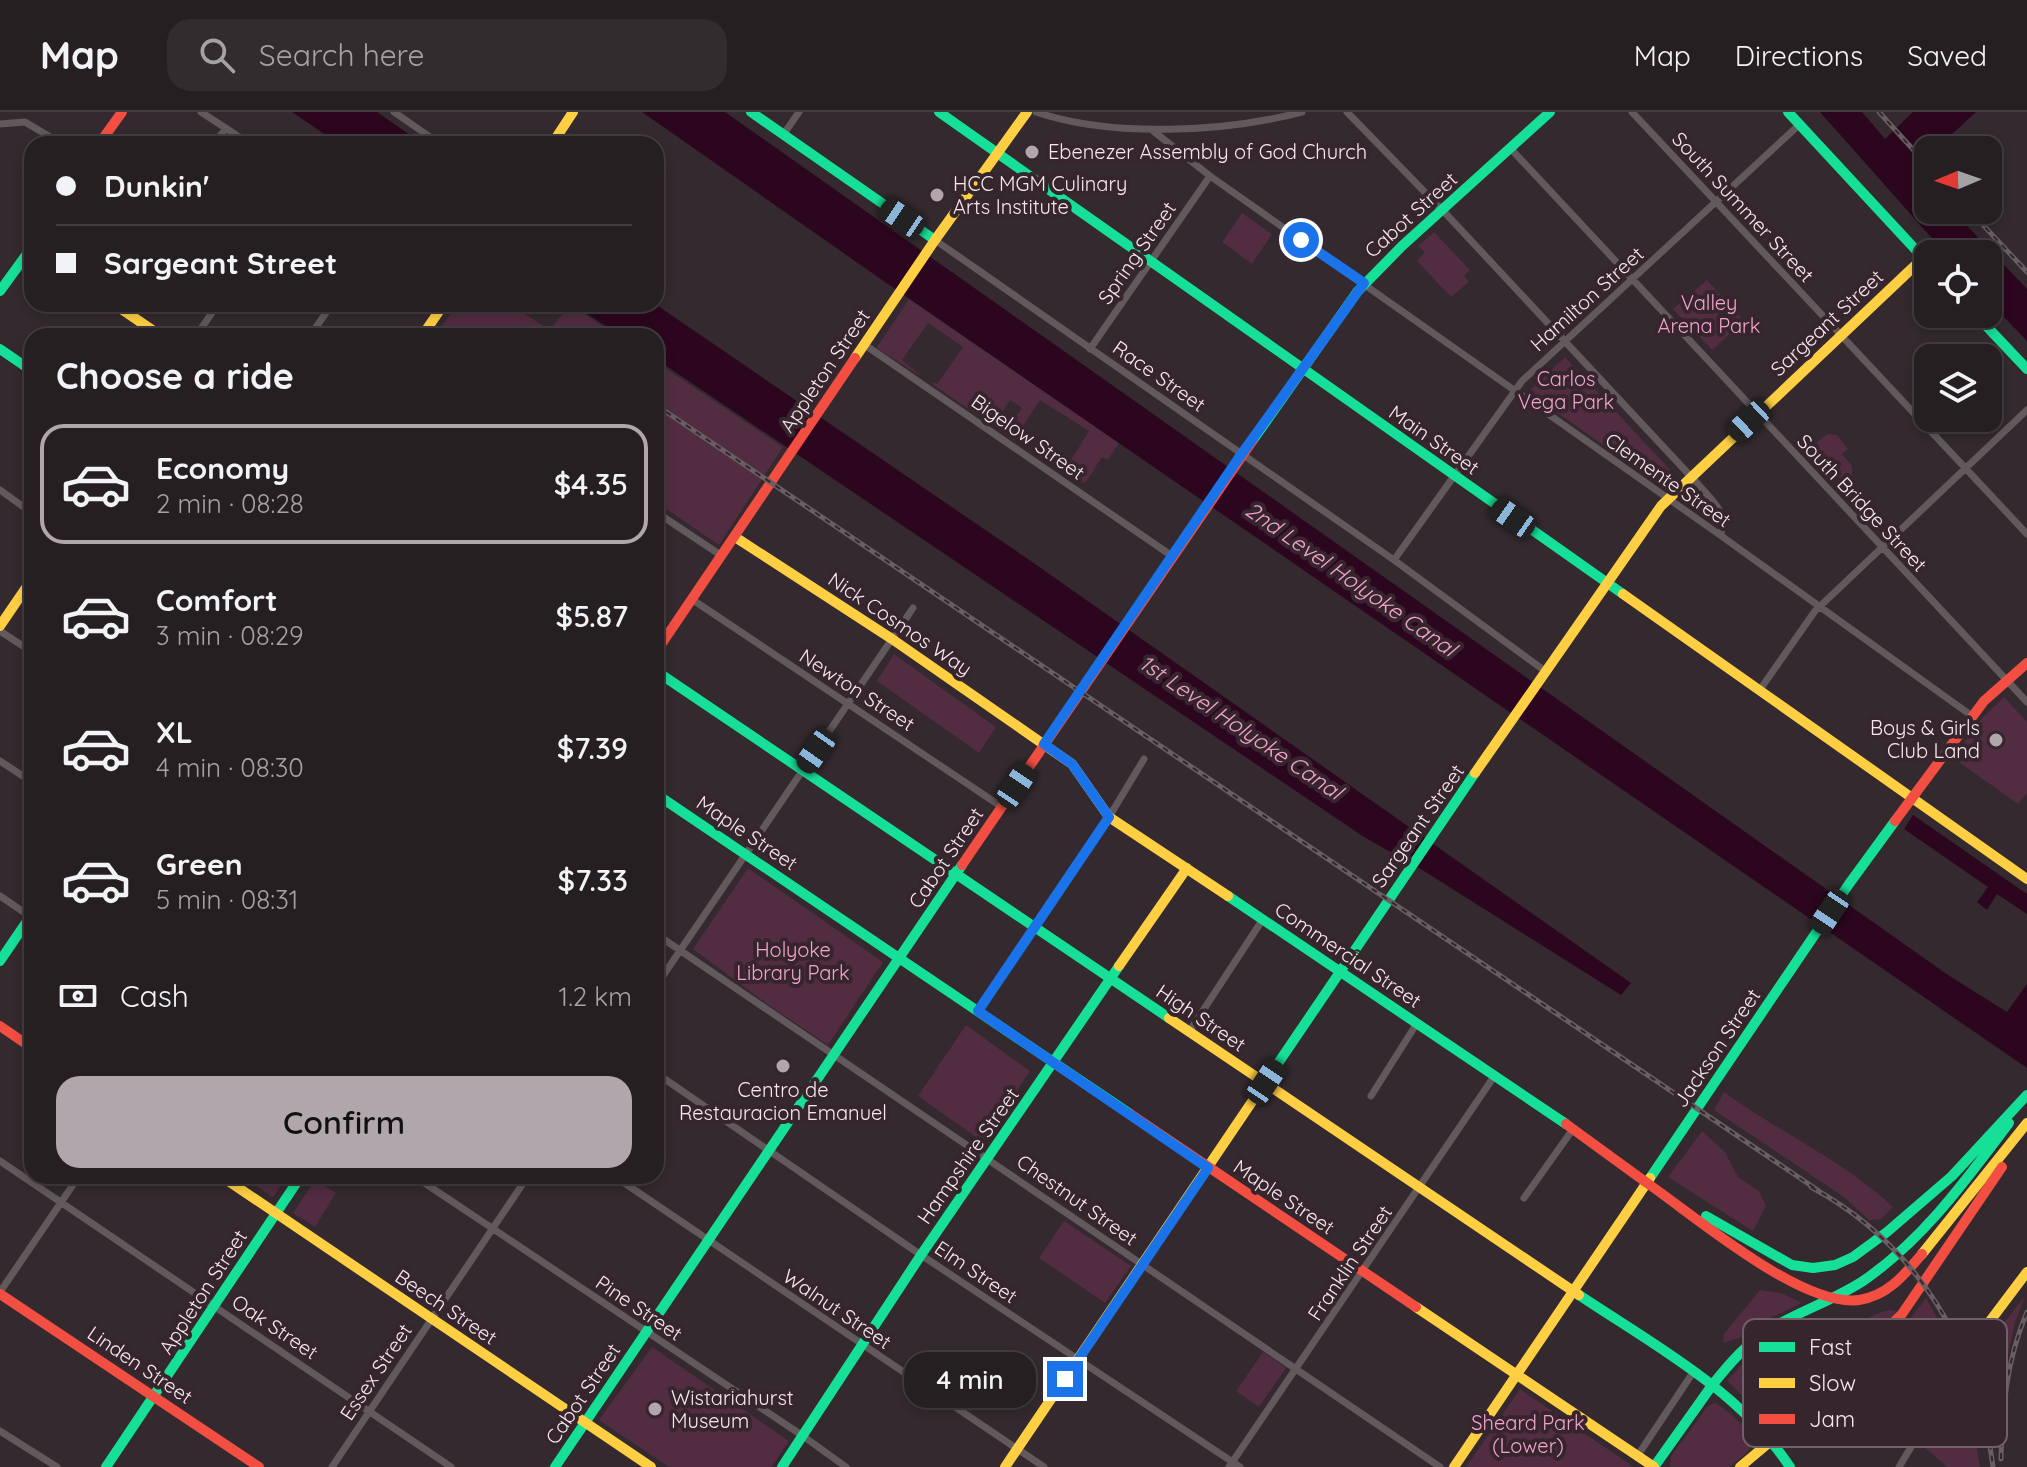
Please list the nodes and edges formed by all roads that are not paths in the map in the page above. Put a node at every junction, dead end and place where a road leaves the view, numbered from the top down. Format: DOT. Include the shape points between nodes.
graph roads {
  1 [pos="122,112"];
  2 [pos="201,112"];
  3 [pos="394,112"];
  4 [pos="573,112"];
  5 [pos="751,112"];
  6 [pos="799,112"];
  7 [pos="939,112"];
  8 [pos="1027,112"];
  9 [pos="1036,112"];
  10 [pos="1302,112"];
  11 [pos="1347,112"];
  12 [pos="1550,112"];
  13 [pos="1632,112"];
  14 [pos="1788,112"];
  15 [pos="0,124"];
  16 [pos="1800,124"];
  17 [pos="226,128"];
  18 [pos="1152,130"];
  19 [pos="783,135"];
  20 [pos="49,136"];
  21 [pos="105,136"];
  22 [pos="220,136"];
  23 [pos="238,136"];
  24 [pos="428,136"];
  25 [pos="557,136"];
  26 [pos="1511,149"];
  27 [pos="997,154"];
  28 [pos="1210,176"];
  29 [pos="1716,203"];
  30 [pos="1443,210"];
  31 [pos="935,240"];
  32 [pos="1914,247"];
  33 [pos="24,258"];
  34 [pos="1151,260"];
  35 [pos="1914,271"];
  36 [pos="1632,281"];
  37 [pos="1364,283"];
  38 [pos="0,291"];
  39 [pos="126,312"];
  40 [pos="149,328"];
  41 [pos="1988,328"];
  42 [pos="1841,336"];
  43 [pos="1564,343"];
  44 [pos="865,345"];
  45 [pos="0,349"];
  46 [pos="1090,349"];
  47 [pos="24,366"];
  48 [pos="1302,368"];
  49 [pos="2027,369"];
  50 [pos="1514,391"];
  51 [pos="2027,410"];
  52 [pos="1757,413"];
  53 [pos="1239,457"];
  54 [pos="1964,469"];
  55 [pos="1453,476"];
  56 [pos="1690,477"];
  57 [pos="0,490"];
  58 [pos="1667,499"];
  59 [pos="24,507"];
  60 [pos="664,517"];
  61 [pos="2027,534"];
  62 [pos="1720,535"];
  63 [pos="735,537"];
  64 [pos="1881,547"];
  65 [pos="722,556"];
  66 [pos="1172,556"];
  67 [pos="1394,560"];
  68 [pos="1606,583"];
  69 [pos="24,591"];
  70 [pos="693,600"];
  71 [pos="1819,607"];
  72 [pos="913,608"];
  73 [pos="0,628"];
  74 [pos="893,640"];
  75 [pos="664,641"];
  76 [pos="24,646"];
  77 [pos="2027,663"];
  78 [pos="1545,671"];
  79 [pos="664,676"];
  80 [pos="2007,681"];
  81 [pos="1759,691"];
  82 [pos="2027,702"];
  83 [pos="849,704"];
  84 [pos="1972,716"];
  85 [pos="1044,744"];
  86 [pos="1144,759"];
  87 [pos="0,761"];
  88 [pos="803,771"];
  89 [pos="24,777"];
  90 [pos="1911,797"];
  91 [pos="664,799"];
  92 [pos="1002,807"];
  93 [pos="1109,817"];
  94 [pos="746,854"];
  95 [pos="1187,868"];
  96 [pos="957,875"];
  97 [pos="2027,879"];
  98 [pos="0,896"];
  99 [pos="24,911"];
  100 [pos="1263,919"];
  101 [pos="24,926"];
  102 [pos="1035,927"];
  103 [pos="664,939"];
  104 [pos="680,950"];
  105 [pos="899,958"];
  106 [pos="0,961"];
  107 [pos="1340,973"];
  108 [pos="664,974"];
  109 [pos="1111,979"];
  110 [pos="978,1011"];
  111 [pos="1417,1023"];
  112 [pos="0,1026"];
  113 [pos="1189,1032"];
  114 [pos="24,1042"];
  115 [pos="835,1053"];
  116 [pos="1054,1062"];
  117 [pos="1495,1075"];
  118 [pos="664,1078"];
  119 [pos="1266,1082"];
  120 [pos="1371,1096"];
  121 [pos="2027,1097"];
  122 [pos="2027,1123"];
  123 [pos="1573,1129"];
  124 [pos="2027,1132"];
  125 [pos="771,1150"];
  126 [pos="988,1159"];
  127 [pos="0,1161"];
  128 [pos="1208,1168"];
  129 [pos="24,1177"];
  130 [pos="1647,1183"];
  131 [pos="34,1184"];
  132 [pos="73,1184"];
  133 [pos="233,1184"];
  134 [pos="296,1184"];
  135 [pos="426,1184"];
  136 [pos="523,1184"];
  137 [pos="625,1184"];
  138 [pos="1420,1187"];
  139 [pos="1524,1198"];
  140 [pos="61,1202"];
  141 [pos="276,1213"];
  142 [pos="493,1227"];
  143 [pos="708,1242"];
  144 [pos="921,1255"];
  145 [pos="1142,1265"];
  146 [pos="1363,1271"];
  147 [pos="2027,1272"];
  148 [pos="1575,1292"];
  149 [pos="0,1293"];
  150 [pos="215,1305"];
  151 [pos="431,1318"];
  152 [pos="1791,1319"];
  153 [pos="1897,1319"];
  154 [pos="1992,1319"];
  155 [pos="647,1333"];
  156 [pos="863,1345"];
  157 [pos="1743,1351"];
  158 [pos="1078,1359"];
  159 [pos="1298,1369"];
  160 [pos="1694,1371"];
  161 [pos="1518,1376"];
  162 [pos="1713,1384"];
  163 [pos="155,1396"];
  164 [pos="369,1410"];
  165 [pos="1743,1413"];
  166 [pos="585,1422"];
  167 [pos="0,1431"];
  168 [pos="803,1436"];
  169 [pos="1764,1447"];
  170 [pos="1775,1447"];
  171 [pos="1911,1447"];
  172 [pos="1017,1449"];
  173 [pos="1638,1455"];
  174 [pos="1231,1464"];
  175 [pos="57,1467"];
  176 [pos="106,1467"];
  177 [pos="259,1467"];
  178 [pos="332,1467"];
  179 [pos="451,1467"];
  180 [pos="555,1467"];
  181 [pos="651,1467"];
  182 [pos="782,1467"];
  183 [pos="846,1467"];
  184 [pos="1005,1467"];
  185 [pos="1044,1467"];
  186 [pos="1240,1467"];
  187 [pos="1440,1467"];
  188 [pos="1454,1467"];
  189 [pos="1654,1467"];
  190 [pos="1740,1467"];
  191 [pos="1790,1467"];
  192 [pos="1899,1467"];
  1 -- 21 [label="main road"];
  2 -- 17 [label="street"];
  3 -- 24 [label="street"];
  4 -- 25 [label="main road"];
  5 -- 19 [label="main road, Race Street"];
  6 -- 19 [label="street"];
  7 -- 27 [label="main road, Main Street"];
  8 -- 27 [label="main road, Appleton Street"];
  9 -- 18 [label="street"];
  10 -- 18 [label="street" via="1241,125"];
  11 -- 30 [label="street"];
  12 -- 26 [label="main road, Cabot Street"];
  13 -- 29 [label="street, South Summer Street"];
  14 -- 16 [label="main road"];
  15 -- 20 [label="street" via="25,122"];
  16 -- 29 [label="street, Hamilton Street"];
  16 -- 32 [label="main road"];
  17 -- 22 [label="street"];
  17 -- 23 [label="street"];
  18 -- 28 [label="street, Clemente Street"];
  19 -- 31 [label="main road, Race Street"];
  26 -- 30 [label="main road, Cabot Street"];
  26 -- 36 [label="street, South Bridge Street"];
  27 -- 31 [label="main road, Appleton Street"];
  27 -- 34 [label="main road, Main Street"];
  28 -- 34 [label="street, Spring Street"];
  28 -- 37 [label="street, Clemente Street"];
  29 -- 36 [label="street, Hamilton Street"];
  29 -- 42 [label="street, South Summer Street"];
  30 -- 37 [label="main road, Cabot Street"];
  30 -- 43 [label="street"];
  31 -- 44 [label="main road, Appleton Street"];
  31 -- 46 [label="street, Race Street"];
  33 -- 38 [label="main road"];
  34 -- 46 [label="street, Spring Street"];
  34 -- 48 [label="main road, Main Street"];
  35 -- 42 [label="main road, Sargeant Street"];
  36 -- 43 [label="street, Hamilton Street"];
  36 -- 52 [label="street, South Bridge Street"];
  37 -- 48 [label="main road, Cabot Street"];
  37 -- 50 [label="street, Clemente Street"];
  39 -- 40 [label="main road"];
  41 -- 49 [label="main road"];
  42 -- 52 [label="main road, Sargeant Street"];
  42 -- 54 [label="street, South Summer Street"];
  43 -- 50 [label="street, Hamilton Street"];
  43 -- 56 [label="street"];
  44 -- 63 [label="main road, Appleton Street"];
  44 -- 66 [label="street, Bigelow Street"];
  45 -- 47 [label="main road"];
  46 -- 53 [label="street, Race Street"];
  48 -- 53 [label="main road, Cabot Street"];
  48 -- 55 [label="main road, Main Street"];
  50 -- 55 [label="street, Hamilton Street"];
  50 -- 58 [label="street, Clemente Street"];
  51 -- 54 [label="street"];
  52 -- 56 [label="main road, Sargeant Street"];
  52 -- 64 [label="street, South Bridge Street"];
  53 -- 66 [label="main road, Cabot Street"];
  53 -- 67 [label="street, Race Street"];
  54 -- 61 [label="street, South Summer Street"];
  54 -- 64 [label="street"];
  55 -- 67 [label="street, Hamilton Street"];
  55 -- 68 [label="main road, Main Street"];
  56 -- 58 [label="main road, Sargeant Street"];
  56 -- 62 [label="street" via="1724,516"];
  57 -- 59 [label="street"];
  58 -- 62 [label="street, Clemente Street"];
  58 -- 68 [label="main road, Sargeant Street"];
  60 -- 65 [label="street"];
  62 -- 71 [label="street, Clemente Street"];
  63 -- 65 [label="main road, Appleton Street"];
  63 -- 74 [label="main road, Nick Cosmos Way"];
  64 -- 71 [label="street"];
  64 -- 80 [label="street, South Bridge Street"];
  65 -- 70 [label="main road, Appleton Street"];
  66 -- 85 [label="main road, Cabot Street"];
  67 -- 78 [label="street, Race Street"];
  68 -- 78 [label="main road, Sargeant Street"];
  68 -- 81 [label="main road, Main Street"];
  69 -- 73 [label="main road"];
  70 -- 75 [label="main road, Appleton Street"];
  70 -- 83 [label="street, Newton Street"];
  71 -- 81 [label="street"];
  71 -- 84 [label="street, Clemente Street"];
  72 -- 74 [label="street"];
  73 -- 76 [label="street"];
  74 -- 83 [label="street"];
  74 -- 85 [label="main road, Nick Cosmos Way"];
  77 -- 80 [label="main road, Jackson Street"];
  78 -- 107 [label="main road, Sargeant Street"];
  79 -- 88 [label="main road, High Street"];
  80 -- 82 [label="street, South Bridge Street"];
  80 -- 84 [label="main road, Jackson Street"];
  81 -- 90 [label="main road, Main Street"];
  83 -- 88 [label="street"];
  83 -- 92 [label="street, Newton Street"];
  84 -- 90 [label="main road, Jackson Street"];
  85 -- 92 [label="main road, Cabot Street"];
  85 -- 93 [label="main road, Commercial Street" via="1072,764"];
  86 -- 93 [label="street"];
  87 -- 89 [label="street"];
  88 -- 94 [label="street"];
  88 -- 96 [label="main road, High Street"];
  90 -- 97 [label="main road, Main Street"];
  90 -- 130 [label="main road, Jackson Street"];
  91 -- 94 [label="main road, Maple Street"];
  92 -- 96 [label="main road, Cabot Street"];
  93 -- 95 [label="main road, Commercial Street"];
  93 -- 102 [label="street"];
  94 -- 104 [label="street"];
  94 -- 105 [label="main road, Maple Street"];
  95 -- 100 [label="main road, Commercial Street"];
  95 -- 109 [label="main road, Hampshire Street"];
  96 -- 102 [label="main road, High Street"];
  96 -- 105 [label="main road, Cabot Street"];
  98 -- 99 [label="street"];
  100 -- 107 [label="main road, Commercial Street"];
  100 -- 113 [label="street"];
  101 -- 106 [label="main road"];
  102 -- 109 [label="main road, High Street"];
  102 -- 110 [label="street"];
  103 -- 104 [label="street, Chestnut Street"];
  104 -- 108 [label="street"];
  104 -- 115 [label="street, Chestnut Street"];
  105 -- 110 [label="main road, Maple Street"];
  105 -- 115 [label="main road, Cabot Street"];
  107 -- 111 [label="main road, Commercial Street"];
  107 -- 119 [label="main road, Sargeant Street"];
  109 -- 113 [label="main road, High Street"];
  109 -- 116 [label="main road, Hampshire Street"];
  110 -- 116 [label="main road, Maple Street"];
  111 -- 117 [label="main road, Commercial Street"];
  111 -- 120 [label="street"];
  112 -- 114 [label="main road"];
  113 -- 119 [label="main road, High Street"];
  115 -- 125 [label="main road, Cabot Street"];
  115 -- 126 [label="street, Chestnut Street"];
  116 -- 126 [label="main road, Hampshire Street"];
  116 -- 128 [label="main road, Maple Street"];
  117 -- 123 [label="main road, Commercial Street"];
  117 -- 138 [label="street, Franklin Street"];
  118 -- 125 [label="street, Elm Street"];
  119 -- 128 [label="main road, Sargeant Street"];
  119 -- 138 [label="main road, High Street"];
  121 -- 130 [label="main road" via="1952,1176 1887,1232 1842,1262 1813,1268 1785,1262"];
  121 -- 152 [label="main road" via="1962,1185 1898,1252 1863,1281"];
  122 -- 130 [label="main road" via="1902,1278 1877,1295 1845,1301 1812,1293 1756,1262"];
  123 -- 130 [label="main road, Commercial Street"];
  123 -- 139 [label="street"];
  124 -- 153 [label="main road"];
  125 -- 143 [label="main road, Cabot Street"];
  125 -- 144 [label="street, Elm Street"];
  126 -- 144 [label="main road, Hampshire Street"];
  126 -- 145 [label="street, Chestnut Street"];
  127 -- 129 [label="street, Oak Street"];
  128 -- 145 [label="main road, Sargeant Street"];
  128 -- 146 [label="main road, Maple Street"];
  130 -- 148 [label="main road, Jackson Street"];
  131 -- 140 [label="street, Oak Street"];
  132 -- 140 [label="street"];
  133 -- 141 [label="main road, Beech Street"];
  134 -- 141 [label="main road, Appleton Street"];
  135 -- 142 [label="street, Pine Street"];
  136 -- 142 [label="street, Essex Street"];
  137 -- 143 [label="street, Walnut Street"];
  138 -- 146 [label="street, Franklin Street"];
  138 -- 148 [label="main road, High Street"];
  140 -- 149 [label="street"];
  140 -- 150 [label="street, Oak Street"];
  141 -- 150 [label="main road, Appleton Street"];
  141 -- 151 [label="main road, Beech Street"];
  142 -- 151 [label="street, Essex Street"];
  142 -- 155 [label="street, Pine Street"];
  143 -- 155 [label="main road, Cabot Street"];
  143 -- 156 [label="street, Walnut Street"];
  144 -- 156 [label="main road, Hampshire Street"];
  144 -- 158 [label="street, Elm Street"];
  145 -- 158 [label="main road, Sargeant Street"];
  145 -- 159 [label="street, Chestnut Street"];
  146 -- 159 [label="street, Franklin Street"];
  146 -- 161 [label="main road, Maple Street"];
  147 -- 154 [label="main road"];
  148 -- 160 [label="main road, High Street"];
  148 -- 161 [label="main road, Jackson Street"];
  149 -- 163 [label="main road, Linden Street"];
  150 -- 163 [label="main road, Appleton Street"];
  150 -- 164 [label="street, Oak Street"];
  151 -- 164 [label="street, Essex Street"];
  151 -- 166 [label="main road, Beech Street"];
  155 -- 166 [label="main road, Cabot Street"];
  155 -- 168 [label="street, Pine Street"];
  156 -- 168 [label="main road, Hampshire Street"];
  156 -- 172 [label="street, Walnut Street"];
  157 -- 162 [label="main road"];
  158 -- 172 [label="main road, Sargeant Street"];
  158 -- 174 [label="street, Elm Street"];
  159 -- 174 [label="street, Franklin Street"];
  159 -- 187 [label="street, Chestnut Street"];
  160 -- 162 [label="main road, High Street"];
  160 -- 173 [label="street"];
  161 -- 173 [label="main road, Maple Street"];
  161 -- 188 [label="main road, Jackson Street"];
  162 -- 165 [label="main road, High Street"];
  162 -- 189 [label="main road"];
  163 -- 176 [label="main road, Appleton Street"];
  163 -- 177 [label="main road, Linden Street"];
  164 -- 178 [label="street, Essex Street"];
  164 -- 179 [label="street, Oak Street"];
  166 -- 180 [label="main road, Cabot Street"];
  166 -- 181 [label="main road, Beech Street"];
  167 -- 175 [label="street"];
  168 -- 182 [label="main road, Hampshire Street"];
  168 -- 183 [label="street, Pine Street"];
  169 -- 190 [label="main road"];
  170 -- 191 [label="main road, High Street"];
  171 -- 192 [label="street"];
  172 -- 184 [label="main road, Sargeant Street"];
  172 -- 185 [label="street, Walnut Street"];
  173 -- 189 [label="main road, Maple Street"];
  174 -- 186 [label="street, Elm Street"];
}
